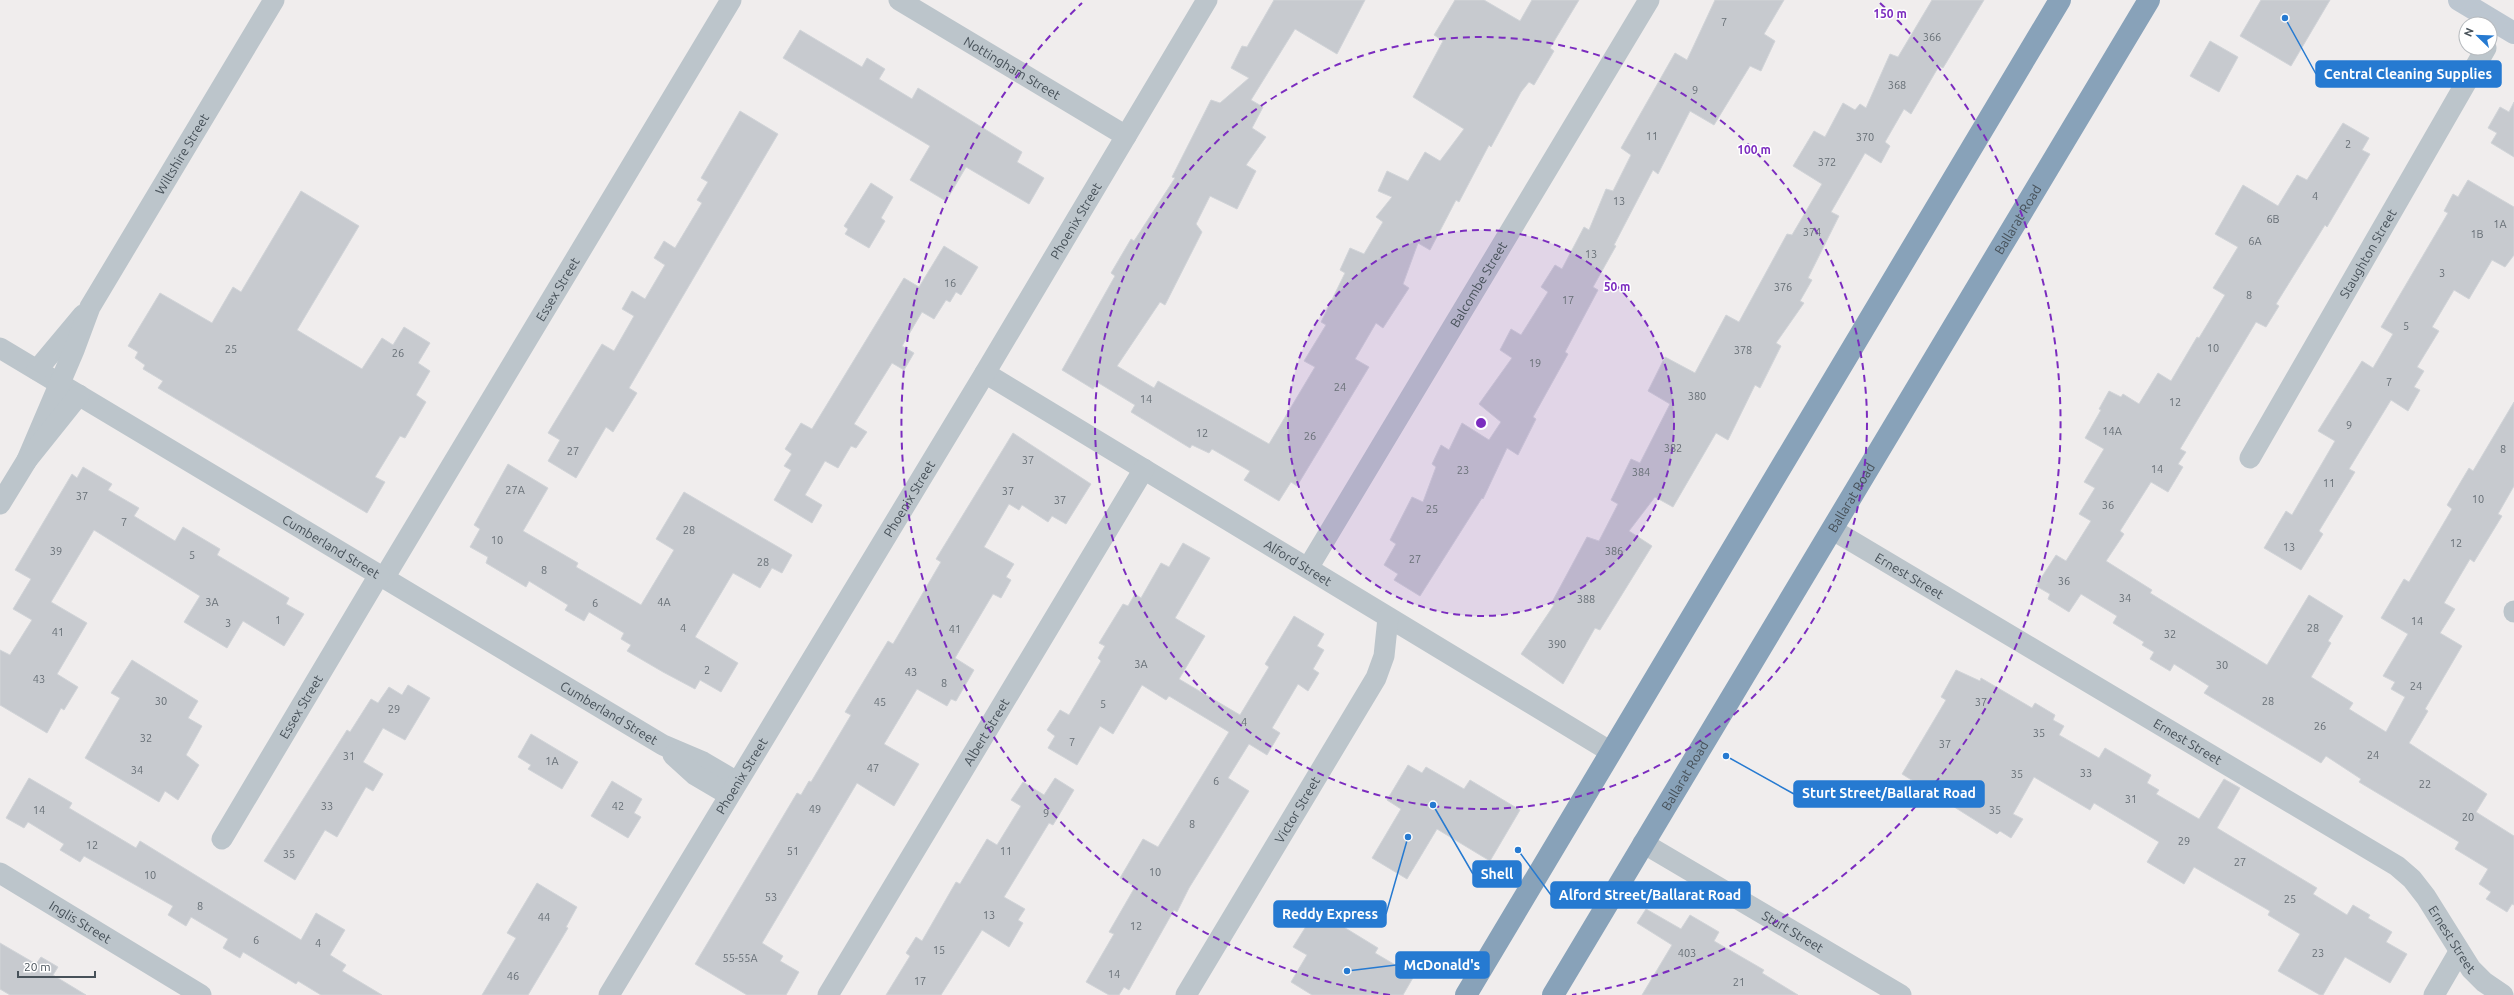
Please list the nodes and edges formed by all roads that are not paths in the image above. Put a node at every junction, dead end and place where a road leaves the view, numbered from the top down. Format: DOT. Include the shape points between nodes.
graph roads {
  1 [pos="274,0"];
  2 [pos="731,0"];
  3 [pos="899,0"];
  4 [pos="1207,0"];
  5 [pos="1649,0"];
  6 [pos="2060,0"];
  7 [pos="2150,0"];
  8 [pos="2459,0"];
  9 [pos="2501,33"];
  10 [pos="2481,56"];
  11 [pos="1126,136"];
  12 [pos="90,307"];
  13 [pos="0,348"];
  14 [pos="37,370"];
  15 [pos="985,373"];
  16 [pos="60,383"];
  17 [pos="79,394"];
  18 [pos="2250,458"];
  19 [pos="27,460"];
  20 [pos="1144,469"];
  21 [pos="0,504"];
  22 [pos="1833,530"];
  23 [pos="1308,568"];
  24 [pos="382,576"];
  25 [pos="1388,618"];
  26 [pos="1611,752"];
  27 [pos="733,788"];
  28 [pos="222,839"];
  29 [pos="1643,843"];
  30 [pos="0,873"];
  31 [pos="2459,952"];
  32 [pos="201,995"];
  33 [pos="608,995"];
  34 [pos="828,995"];
  35 [pos="1186,995"];
  36 [pos="1466,995"];
  37 [pos="1553,995"];
  38 [pos="1901,995"];
  39 [pos="2434,995"];
  40 [pos="2503,995"];
  1 -- 12 [label="street, Wiltshire Street"];
  2 -- 24 [label="street, Essex Street"];
  3 -- 11 [label="street, Nottingham Street"];
  4 -- 11 [label="street, Phoenix Street"];
  5 -- 23 [label="street, Balcombe Street"];
  6 -- 26 [label="highway"];
  7 -- 22 [label="highway, Ballarat Road"];
  8 -- 9 [label="street"];
  10 -- 18 [label="street, Staughton Street"];
  11 -- 15 [label="street, Phoenix Street"];
  12 -- 14 [label="street, Wiltshire Street"];
  12 -- 16 [label="street, Wiltshire Street"];
  13 -- 14 [label="street, Cumberland Street"];
  14 -- 16 [label="street, Cumberland Street"];
  15 -- 20 [label="street, Alford Street"];
  15 -- 27 [label="street, Phoenix Street"];
  16 -- 17 [label="street, Cumberland Street"];
  16 -- 19 [label="street, Wiltshire Street"];
  17 -- 19 [label="street, Wiltshire Street"];
  17 -- 24 [label="street, Cumberland Street"];
  19 -- 21 [label="street, Wiltshire Street"];
  20 -- 23 [label="street, Alford Street"];
  20 -- 34 [label="street, Albert Street"];
  22 -- 29 [label="highway, Ballarat Road"];
  22 -- 31 [label="street, Ernest Street" via="2397,866 2412,879 2426,897"];
  23 -- 25 [label="street, Alford Street"];
  24 -- 27 [label="street, Cumberland Street" via="663,745 703,762"];
  24 -- 28 [label="street, Essex Street"];
  25 -- 26 [label="street, Alford Street"];
  25 -- 35 [label="street, Victor Street" via="1384,656 1376,678"];
  26 -- 36 [label="highway"];
  27 -- 33 [label="street, Phoenix Street"];
  29 -- 37 [label="highway, Ballarat Road"];
  29 -- 38 [label="street, Sturt Street"];
  30 -- 32 [label="street, Inglis Street"];
  31 -- 39 [label="street"];
  31 -- 40 [label="street, Ernest Street" via="2484,982"];
}
